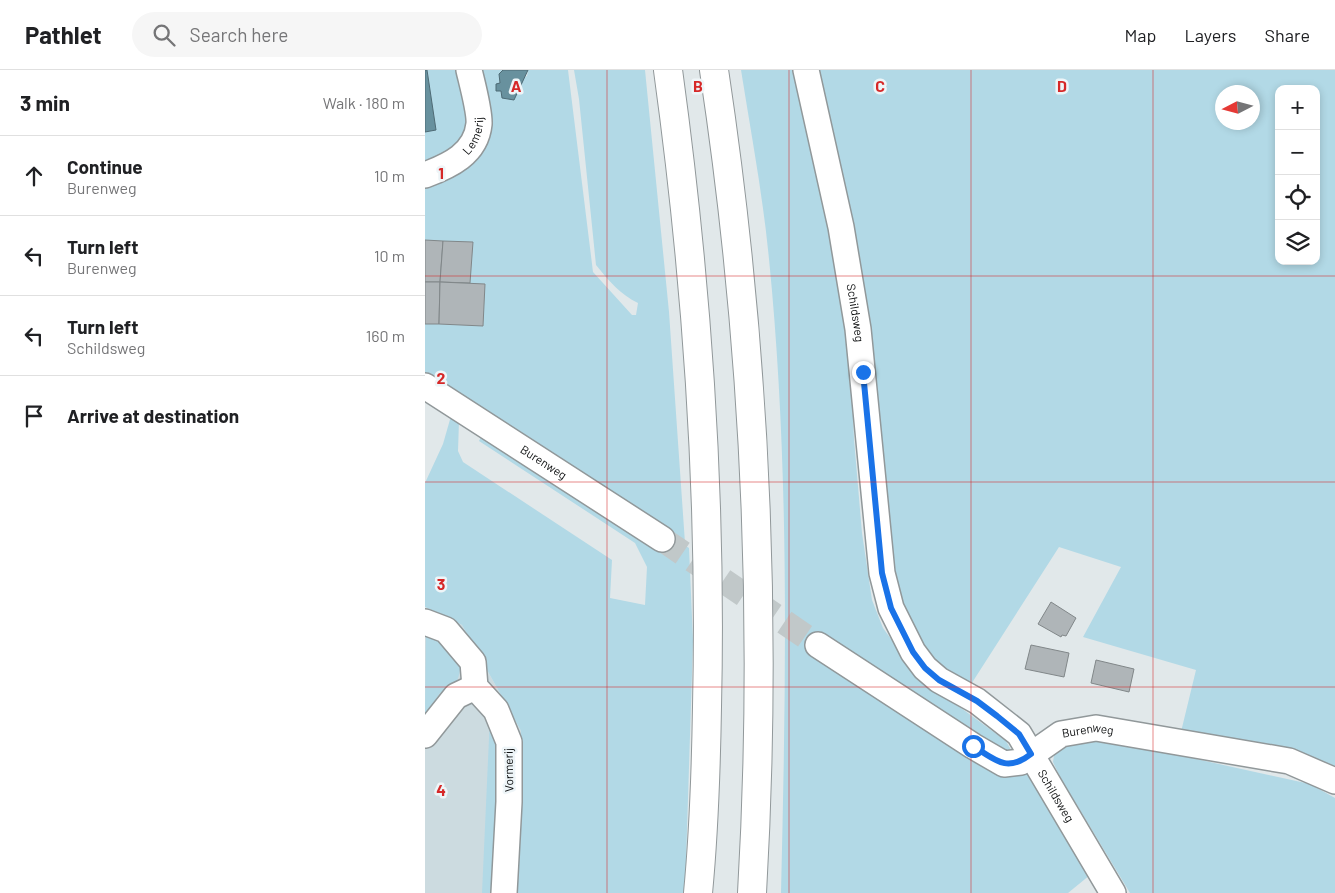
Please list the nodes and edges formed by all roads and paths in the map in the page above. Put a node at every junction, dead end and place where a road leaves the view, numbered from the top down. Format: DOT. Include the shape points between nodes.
graph roads {
  1 [pos="469,70"];
  2 [pos="668,70"];
  3 [pos="714,70"];
  4 [pos="806,70"];
  5 [pos="425,175"];
  6 [pos="425,386"];
  7 [pos="662,539"];
  8 [pos="425,622"];
  9 [pos="818,645"];
  10 [pos="475,688"];
  11 [pos="425,735"];
  12 [pos="1031,754"];
  13 [pos="1335,781"];
  14 [pos="756,828"];
  15 [pos="504,893"];
  16 [pos="698,893"];
  17 [pos="752,893"];
  18 [pos="764,893"];
  19 [pos="1113,893"];
  1 -- 5 [label="street, Lemerij" via="479,124 470,147 459,160"];
  2 -- 16 [label="highway" via="695,303 707,520 709,614 704,834"];
  3 -- 14 [label="highway" via="742,296 752,439 758,637"];
  4 -- 12 [label="street, Schildsweg" via="837,209 858,328 882,573 891,608 913,652 925,668 997,716 1019,734"];
  6 -- 7 [label="street, Burenweg"];
  8 -- 10 [label="street" via="446,630 473,662"];
  9 -- 12 [label="street, Burenweg" via="997,761 1014,764"];
  10 -- 11 [label="street" via="456,696"];
  10 -- 15 [label="street, Vormerij" via="496,710 509,742"];
  12 -- 13 [label="street, Burenweg" via="1061,734 1096,728 1289,761"];
  12 -- 19 [label="street, Schildsweg"];
  14 -- 17 [label="highway"];
  14 -- 18 [label="highway"];
}
